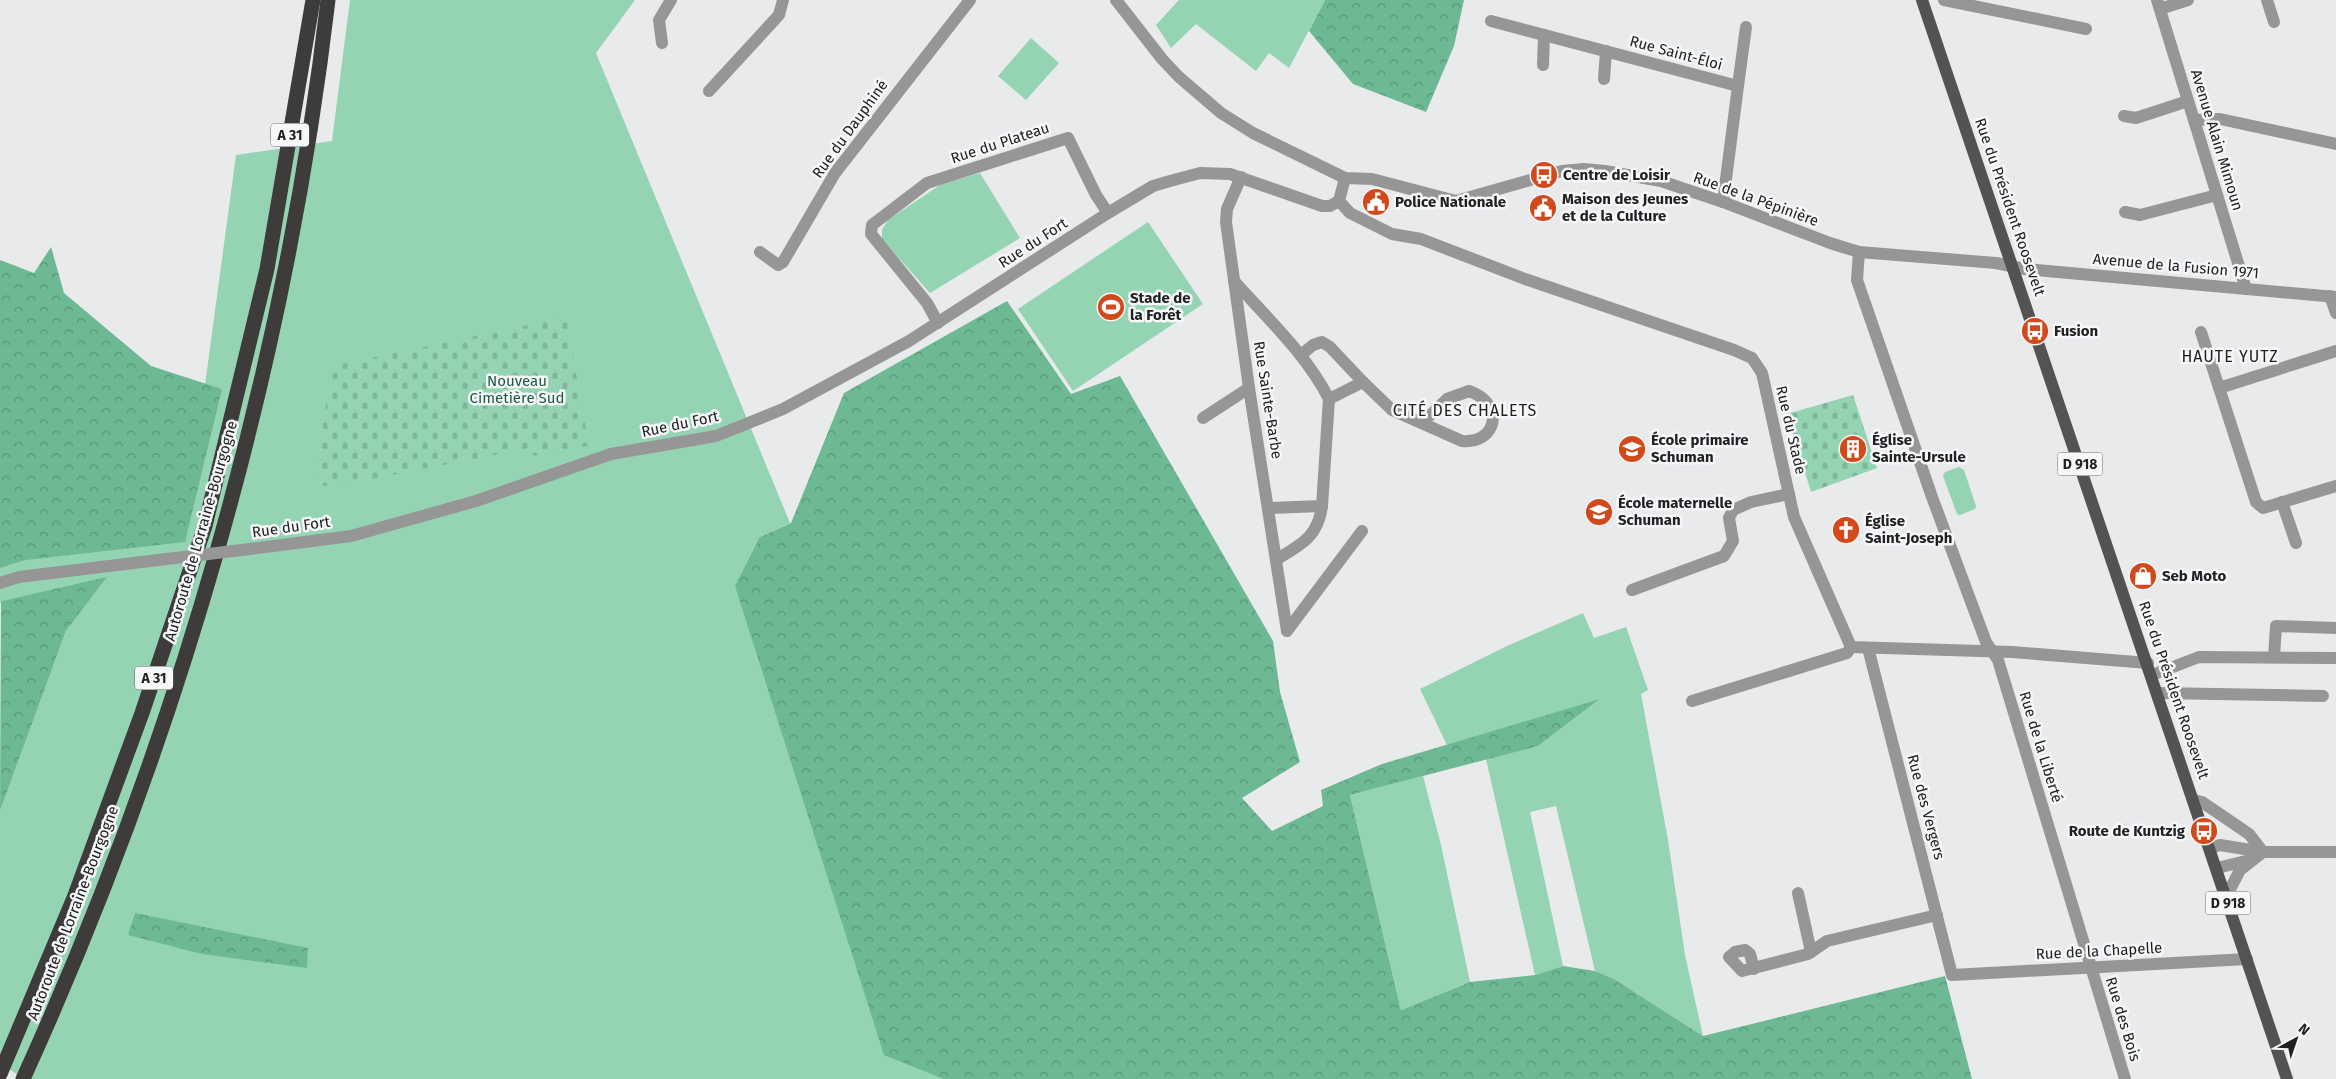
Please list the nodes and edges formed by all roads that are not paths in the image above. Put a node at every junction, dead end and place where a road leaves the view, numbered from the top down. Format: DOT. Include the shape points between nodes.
graph roads {
  1 [pos="312,0"];
  2 [pos="328,0"];
  3 [pos="671,0"];
  4 [pos="783,0"];
  5 [pos="970,0"];
  6 [pos="1116,0"];
  7 [pos="1923,0"];
  8 [pos="1944,0"];
  9 [pos="2188,0"];
  10 [pos="2267,0"];
  11 [pos="2158,5"];
  12 [pos="1492,21"];
  13 [pos="2274,22"];
  14 [pos="1746,27"];
  15 [pos="2086,29"];
  16 [pos="1544,34"];
  17 [pos="662,43"];
  18 [pos="1606,51"];
  19 [pos="1543,65"];
  20 [pos="1604,79"];
  21 [pos="1738,86"];
  22 [pos="708,91"];
  23 [pos="2188,101"];
  24 [pos="2124,116"];
  25 [pos="2194,120"];
  26 [pos="2336,144"];
  27 [pos="1241,177"];
  28 [pos="1345,178"];
  29 [pos="2217,195"];
  30 [pos="1339,201"];
  31 [pos="1723,202"];
  32 [pos="2124,212"];
  33 [pos="1108,213"];
  34 [pos="760,252"];
  35 [pos="1859,252"];
  36 [pos="2013,266"];
  37 [pos="1234,281"];
  38 [pos="2246,290"];
  39 [pos="2333,296"];
  40 [pos="2336,314"];
  41 [pos="938,323"];
  42 [pos="2201,332"];
  43 [pos="2336,351"];
  44 [pos="1301,355"];
  45 [pos="1363,382"];
  46 [pos="1249,388"];
  47 [pos="2219,388"];
  48 [pos="1329,399"];
  49 [pos="1204,418"];
  50 [pos="1423,422"];
  51 [pos="2336,486"];
  52 [pos="1789,494"];
  53 [pos="2282,502"];
  54 [pos="1322,506"];
  55 [pos="1268,508"];
  56 [pos="1362,531"];
  57 [pos="2296,543"];
  58 [pos="1277,559"];
  59 [pos="0,583"];
  60 [pos="1632,590"];
  61 [pos="2336,628"];
  62 [pos="1852,647"];
  63 [pos="1868,648"];
  64 [pos="1993,651"];
  65 [pos="2274,657"];
  66 [pos="2336,658"];
  67 [pos="2150,669"];
  68 [pos="2158,693"];
  69 [pos="2323,696"];
  70 [pos="1692,701"];
  71 [pos="2194,800"];
  72 [pos="2210,848"];
  73 [pos="2263,852"];
  74 [pos="2336,852"];
  75 [pos="2250,860"];
  76 [pos="2216,868"];
  77 [pos="1798,893"];
  78 [pos="2226,897"];
  79 [pos="74,898"];
  80 [pos="1937,916"];
  81 [pos="1811,952"];
  82 [pos="2247,959"];
  83 [pos="2091,968"];
  84 [pos="1754,969"];
  85 [pos="1952,975"];
  86 [pos="0,1048"];
  87 [pos="0,1074"];
  88 [pos="23,1079"];
  89 [pos="2125,1079"];
  90 [pos="2287,1079"];
  1 -- 79 [label="highway, Autoroute de Lorraine-Bourgogne / A 31" via="267,270 205,526 142,713"];
  2 -- 88 [label="highway, Autoroute de Lorraine-Bourgogne / A 31" via="306,156 285,272 258,390 208,578 166,713 122,837 82,942"];
  3 -- 17 [label="street" via="659,20"];
  4 -- 22 [label="street" via="779,15"];
  5 -- 34 [label="street, Rue du Dauphiné" via="835,173 783,262 778,265"];
  6 -- 28 [label="street" via="1162,59 1221,113 1253,133"];
  7 -- 36 [label="main road, Rue du Président Roosevelt / D 918"];
  8 -- 15 [label="street"];
  9 -- 11 [label="street"];
  10 -- 13 [label="street"];
  11 -- 23 [label="street, Avenue Alain Mimoun"];
  12 -- 16 [label="street, Rue Saint-Éloi"];
  14 -- 21 [label="street, Rue Saint-Éloi"];
  16 -- 18 [label="street, Rue Saint-Éloi"];
  16 -- 19 [label="street"];
  18 -- 20 [label="street, Rue Saint-Éloi"];
  18 -- 21 [label="street, Rue Saint-Éloi"];
  21 -- 31 [label="street, Rue Saint-Éloi"];
  23 -- 24 [label="street" via="2136,118"];
  23 -- 25 [label="street, Avenue Alain Mimoun"];
  25 -- 26 [label="street" via="2220,119"];
  25 -- 29 [label="street, Avenue Alain Mimoun"];
  27 -- 30 [label="street, Rue du Fort" via="1322,206"];
  27 -- 33 [label="street, Rue du Fort" via="1215,172 1185,176 1153,186"];
  27 -- 37 [label="street, Rue Sainte-Barbe" via="1227,209 1226,222"];
  28 -- 30 [label="street"];
  28 -- 31 [label="street, Rue de la Pépinière" via="1372,179 1456,201 1544,175 1584,169 1661,181"];
  29 -- 32 [label="street" via="2140,216"];
  29 -- 38 [label="street, Avenue Alain Mimoun"];
  30 -- 52 [label="street, Rue du Stade" via="1350,213 1392,234 1421,239 1752,358 1762,373"];
  31 -- 35 [label="street, Rue de la Pépinière"];
  33 -- 41 [label="street, Rue du Fort"];
  33 -- 41 [label="street, Rue du Plateau" via="1096,196 1068,138 927,183 872,225 871,234 927,303"];
  35 -- 36 [label="street, Rue de la Pépinière"];
  35 -- 64 [label="street, Rue de la Liberté" via="1857,280 1884,361 1986,642"];
  36 -- 38 [label="street, Avenue de la Fusion 1971"];
  36 -- 67 [label="main road, Rue du Président Roosevelt / D 918"];
  37 -- 44 [label="street"];
  37 -- 46 [label="street, Rue Sainte-Barbe"];
  38 -- 39 [label="street, Avenue de la Fusion 1971"];
  39 -- 40 [label="street"];
  41 -- 59 [label="street, Rue du Fort, bridge" via="783,409 716,436 611,454 476,502 351,536 19,577"];
  42 -- 47 [label="street"];
  43 -- 47 [label="street"];
  44 -- 45 [label="street" via="1322,342"];
  44 -- 48 [label="street"];
  45 -- 48 [label="street"];
  45 -- 50 [label="street" via="1392,410"];
  46 -- 49 [label="street"];
  46 -- 55 [label="street, Rue Sainte-Barbe"];
  47 -- 53 [label="street" via="2256,502 2262,508"];
  48 -- 54 [label="street"];
  50 -- 50 [label="street" via="1462,441 1472,442 1490,428 1494,416 1490,404 1481,395 1469,391 1447,399"];
  51 -- 53 [label="street"];
  52 -- 60 [label="street" via="1751,502 1733,510 1729,518 1733,541 1724,556"];
  52 -- 62 [label="street, Rue du Stade" via="1802,539"];
  53 -- 57 [label="street"];
  54 -- 55 [label="street"];
  54 -- 58 [label="street" via="1313,533 1300,546"];
  55 -- 58 [label="street, Rue Sainte-Barbe"];
  56 -- 58 [label="street, Rue Sainte-Barbe" via="1287,631"];
  61 -- 65 [label="street" via="2276,626"];
  62 -- 63 [label="street"];
  62 -- 70 [label="street" via="1847,653"];
  63 -- 64 [label="street"];
  63 -- 80 [label="street, Rue des Vergers"];
  64 -- 67 [label="street"];
  64 -- 83 [label="street, Rue de la Liberté"];
  65 -- 66 [label="street"];
  65 -- 67 [label="street" via="2199,657"];
  67 -- 68 [label="main road, Rue du Président Roosevelt / D 918"];
  68 -- 69 [label="street"];
  68 -- 71 [label="main road, Rue du Président Roosevelt / D 918"];
  71 -- 72 [label="main road, Rue du Président Roosevelt / D 918"];
  71 -- 73 [label="street" via="2250,834"];
  72 -- 73 [label="street" via="2220,845"];
  72 -- 76 [label="main road, Rue du Président Roosevelt / D 918"];
  73 -- 74 [label="street"];
  73 -- 75 [label="street"];
  75 -- 76 [label="street"];
  75 -- 78 [label="street" via="2240,870"];
  76 -- 78 [label="main road, Rue du Président Roosevelt / D 918"];
  77 -- 81 [label="street"];
  78 -- 82 [label="main road, Rue du Président Roosevelt / D 918"];
  79 -- 86 [label="highway"];
  79 -- 87 [label="highway, Autoroute de Lorraine-Bourgogne / A 31"];
  80 -- 81 [label="street" via="1827,942"];
  80 -- 85 [label="street, Rue des Vergers"];
  81 -- 84 [label="street"];
  82 -- 83 [label="street, Rue de la Chapelle"];
  82 -- 90 [label="main road, Rue du Président Roosevelt / D 918"];
  83 -- 85 [label="street, Rue de la Chapelle"];
  83 -- 89 [label="street, Rue des Bois"];
}
